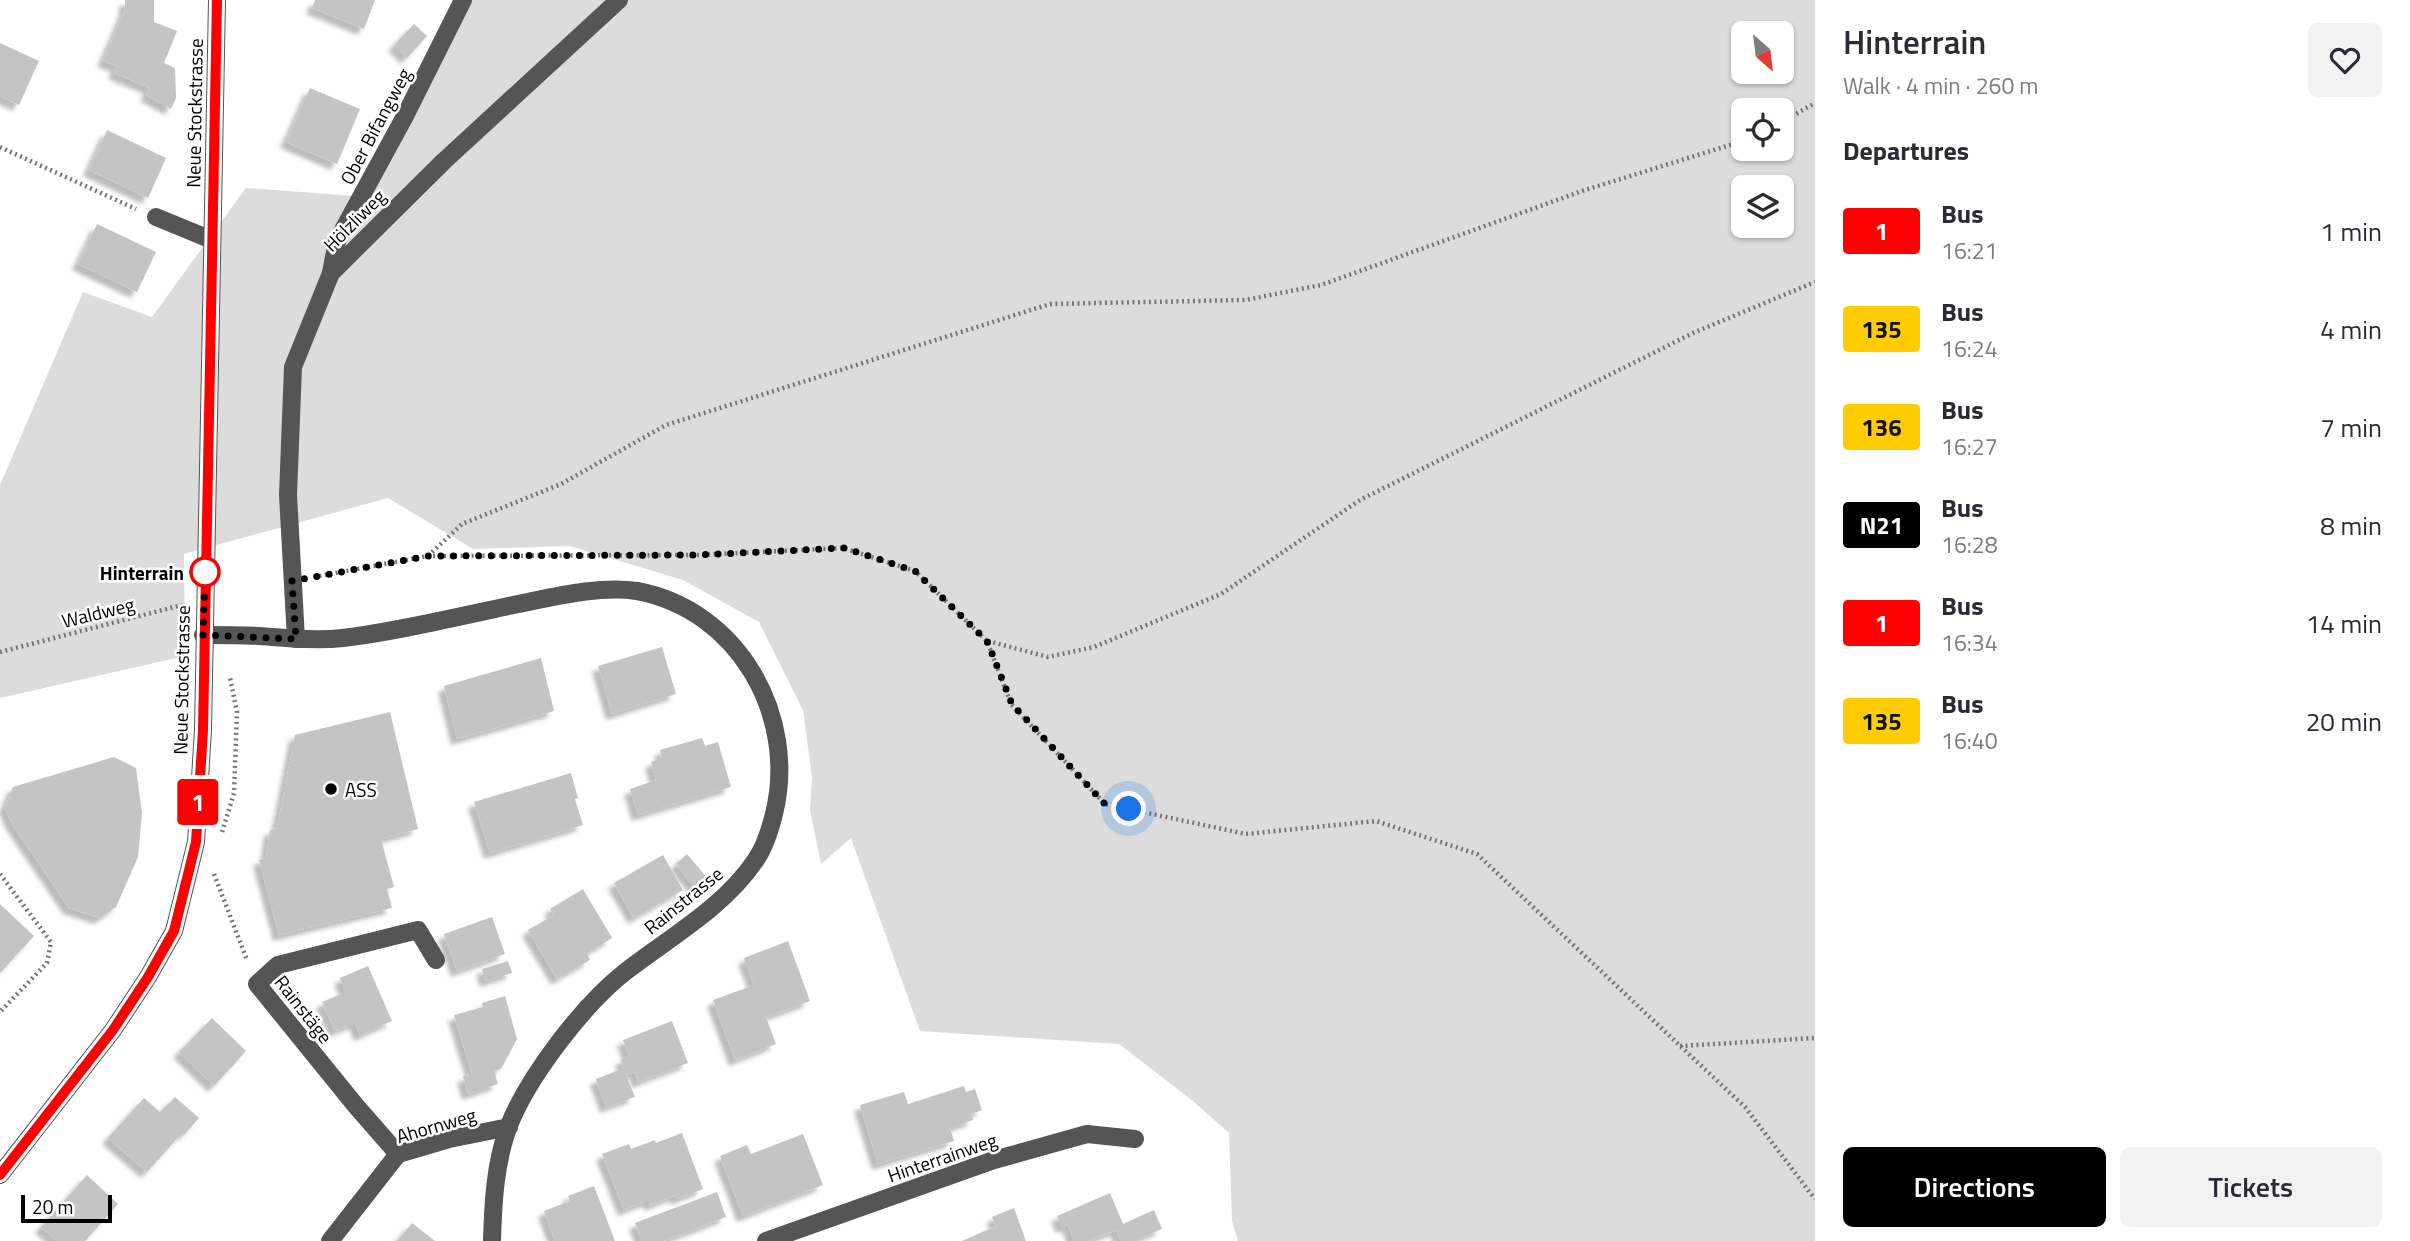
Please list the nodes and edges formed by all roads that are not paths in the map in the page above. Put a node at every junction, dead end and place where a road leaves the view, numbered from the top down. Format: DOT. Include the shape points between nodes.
graph roads {
  1 [pos="217,0"];
  2 [pos="463,0"];
  3 [pos="619,0"];
  4 [pos="156,217"];
  5 [pos="212,240"];
  6 [pos="331,273"];
  7 [pos="203,635"];
  8 [pos="296,639"];
  9 [pos="436,960"];
  10 [pos="509,1127"];
  11 [pos="1135,1139"];
  12 [pos="398,1154"];
  13 [pos="0,1175"];
  14 [pos="330,1241"];
  15 [pos="492,1241"];
  16 [pos="766,1241"];
  1 -- 5 [label="street, Neue Stockstrasse"];
  2 -- 6 [label="street, Ober Bifangweg" via="337,241"];
  3 -- 6 [label="street, Hölzliweg" via="444,160"];
  4 -- 5 [label="street"];
  5 -- 7 [label="street, Neue Stockstrasse"];
  6 -- 8 [label="street, Hölzliweg" via="293,367 288,495"];
  7 -- 8 [label="street, Rainstrasse"];
  7 -- 13 [label="street, Neue Stockstrasse" via="196,842 174,931 113,1030"];
  8 -- 10 [label="street, Rainstrasse" via="342,638 563,594 635,591 664,598 706,623 744,659 772,710 781,765 779,796 757,859 723,898 624,973 587,1008 533,1082"];
  9 -- 12 [label="street, Rainstäge" via="418,930 278,965 257,984"];
  10 -- 12 [label="street, Ahornweg"];
  10 -- 15 [label="street, Rainstrasse" via="496,1182"];
  11 -- 16 [label="street, Hinterrainweg" via="1087,1134 994,1160"];
  12 -- 14 [label="street, Ahornweg"];
}
